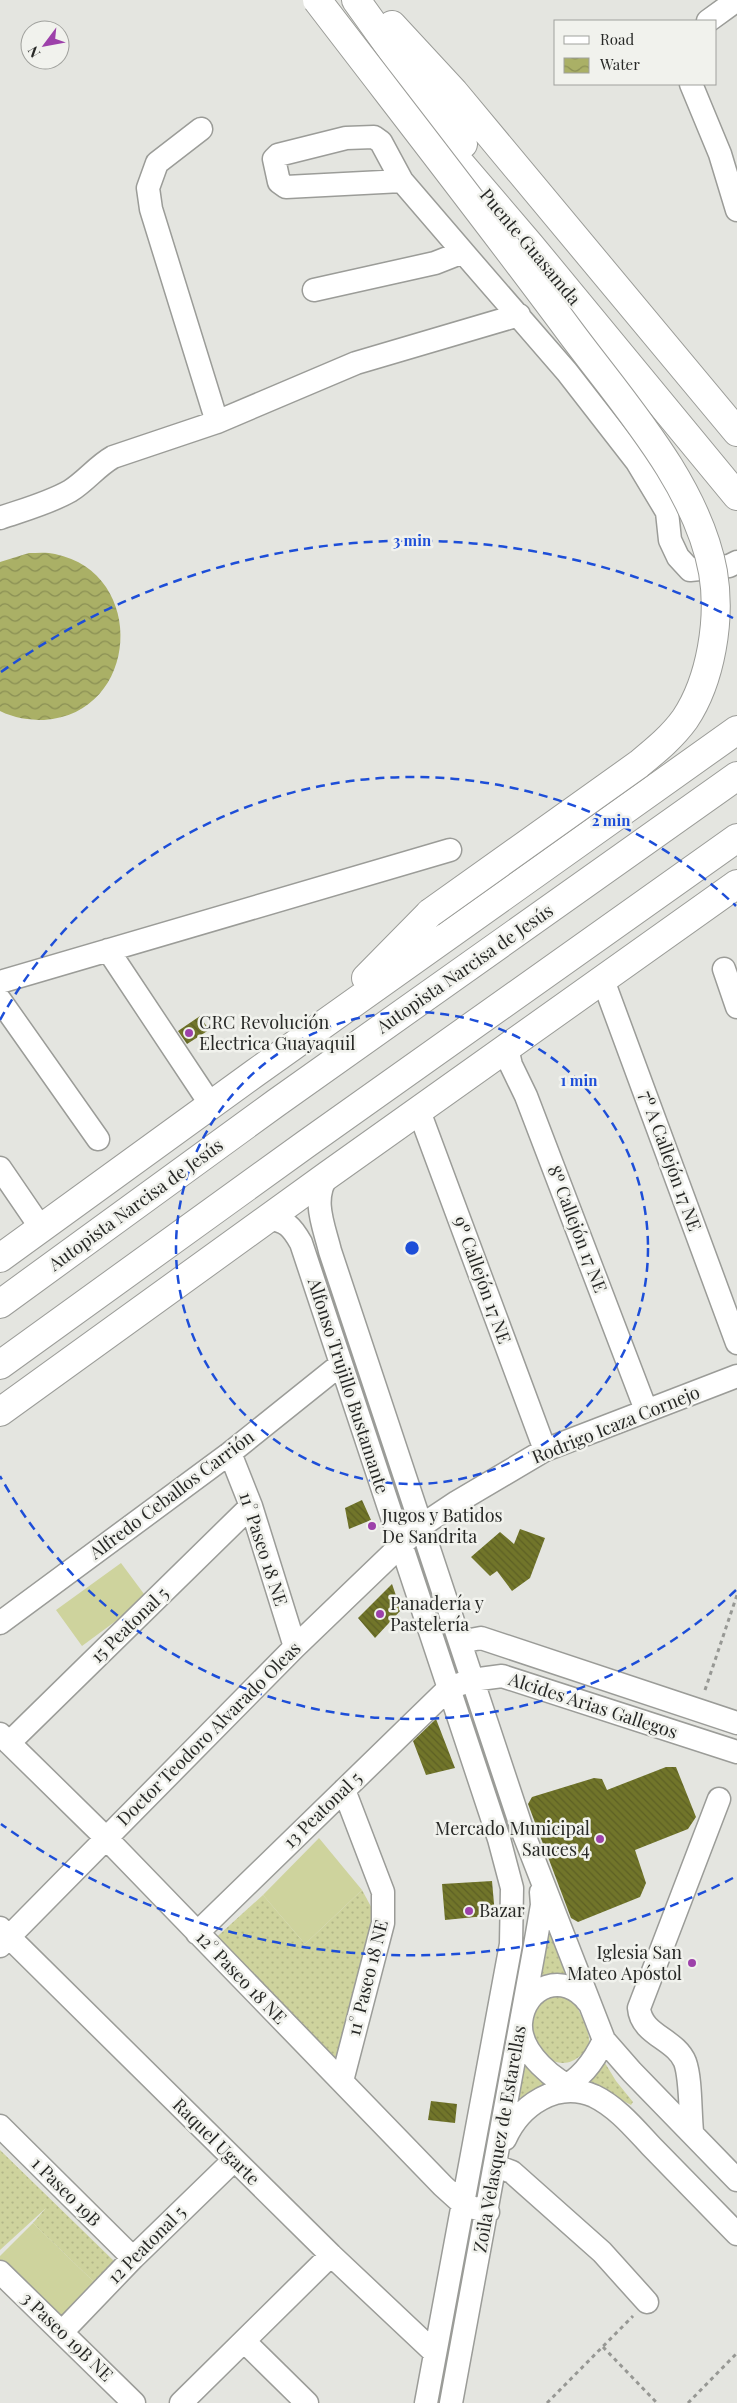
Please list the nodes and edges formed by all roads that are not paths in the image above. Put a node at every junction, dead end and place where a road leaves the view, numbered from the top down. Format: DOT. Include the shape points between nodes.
graph roads {
  1 [pos="318,0"];
  2 [pos="356,0"];
  3 [pos="368,0"];
  4 [pos="737,0"];
  5 [pos="709,20"];
  6 [pos="692,85"];
  7 [pos="201,129"];
  8 [pos="729,148"];
  9 [pos="402,181"];
  10 [pos="737,210"];
  11 [pos="463,252"];
  12 [pos="314,290"];
  13 [pos="519,315"];
  14 [pos="217,422"];
  15 [pos="737,432"];
  16 [pos="737,478"];
  17 [pos="737,496"];
  18 [pos="0,518"];
  19 [pos="737,562"];
  20 [pos="737,730"];
  21 [pos="737,776"];
  22 [pos="737,838"];
  23 [pos="450,850"];
  24 [pos="737,884"];
  25 [pos="108,950"];
  26 [pos="724,969"];
  27 [pos="603,980"];
  28 [pos="0,982"];
  29 [pos="0,1000"];
  30 [pos="737,1007"];
  31 [pos="316,1029"];
  32 [pos="507,1048"];
  33 [pos="210,1105"];
  34 [pos="419,1111"];
  35 [pos="98,1139"];
  36 [pos="0,1168"];
  37 [pos="328,1175"];
  38 [pos="268,1219"];
  39 [pos="41,1228"];
  40 [pos="0,1258"];
  41 [pos="0,1304"];
  42 [pos="737,1343"];
  43 [pos="341,1364"];
  44 [pos="0,1365"];
  45 [pos="737,1376"];
  46 [pos="646,1410"];
  47 [pos="0,1412"];
  48 [pos="545,1450"];
  49 [pos="230,1453"];
  50 [pos="251,1506"];
  51 [pos="421,1526"];
  52 [pos="400,1546"];
  53 [pos="0,1623"];
  54 [pos="460,1642"];
  55 [pos="295,1647"];
  56 [pos="472,1680"];
  57 [pos="449,1688"];
  58 [pos="737,1723"];
  59 [pos="5,1738"];
  60 [pos="737,1752"];
  61 [pos="344,1790"];
  62 [pos="719,1798"];
  63 [pos="106,1838"];
  64 [pos="538,1874"];
  65 [pos="197,1933"];
  66 [pos="3,1937"];
  67 [pos="511,1944"];
  68 [pos="588,2002"];
  69 [pos="521,2024"];
  70 [pos="604,2040"];
  71 [pos="342,2082"];
  72 [pos="565,2091"];
  73 [pos="0,2126"];
  74 [pos="692,2131"];
  75 [pos="498,2159"];
  76 [pos="234,2160"];
  77 [pos="737,2180"];
  78 [pos="464,2205"];
  79 [pos="488,2212"];
  80 [pos="737,2234"];
  81 [pos="331,2255"];
  82 [pos="133,2258"];
  83 [pos="0,2272"];
  84 [pos="647,2302"];
  85 [pos="62,2332"];
  86 [pos="244,2341"];
  87 [pos="435,2353"];
  88 [pos="134,2403"];
  89 [pos="181,2403"];
  90 [pos="307,2403"];
  91 [pos="426,2403"];
  92 [pos="451,2403"];
  1 -- 17 [label="main road, Puente Guasamda, bridge" via="530,245"];
  1 -- 31 [label="main road, bridge" via="659,452 697,518 713,573 714,618 707,666 694,704 665,743 430,913"];
  2 -- 16 [label="main road, Puente Guasamda" via="434,109"];
  3 -- 15 [label="main road" via="454,92"];
  4 -- 5 [label="street"];
  6 -- 8 [label="street"];
  7 -- 14 [label="street" via="157,163 148,188 151,209"];
  8 -- 10 [label="street"];
  9 -- 9 [label="street" via="286,187 279,182 274,159 278,155 346,138 374,136 381,142"];
  9 -- 11 [label="street"];
  11 -- 12 [label="street" via="435,263"];
  11 -- 13 [label="street"];
  13 -- 14 [label="street" via="356,362"];
  13 -- 19 [label="street" via="567,372 655,489 667,512 670,540 678,558 690,570 729,566"];
  14 -- 18 [label="street" via="113,457 68,492"];
  20 -- 31 [label="main road, Autopista Narcisa de Jesús"];
  21 -- 41 [label="main road, Autopista Narcisa de Jesús" via="276,1103"];
  22 -- 44 [label="main road"];
  23 -- 25 [label="street"];
  24 -- 27 [label="main road"];
  25 -- 28 [label="street"];
  25 -- 33 [label="street"];
  26 -- 30 [label="street"];
  27 -- 32 [label="main road"];
  27 -- 42 [label="street, 7º A Callejón 17 NE"];
  29 -- 35 [label="street"];
  31 -- 33 [label="main road, Autopista Narcisa de Jesús"];
  32 -- 34 [label="main road"];
  32 -- 46 [label="street, 8º Callejón 17 NE"];
  33 -- 39 [label="main road, Autopista Narcisa de Jesús"];
  34 -- 37 [label="main road"];
  34 -- 48 [label="street, 9º Callejón 17 NE"];
  36 -- 39 [label="street"];
  37 -- 38 [label="main road"];
  37 -- 51 [label="street, Alfonso Trujillo Bustamante" via="322,1184 319,1204 330,1251"];
  38 -- 43 [label="street, Alfonso Trujillo Bustamante" via="287,1222 301,1243"];
  38 -- 47 [label="main road"];
  39 -- 40 [label="main road, Autopista Narcisa de Jesús"];
  43 -- 49 [label="street, Alfredo Ceballos Carrión"];
  43 -- 52 [label="street, Alfonso Trujillo Bustamante"];
  45 -- 46 [label="street, Rodrigo Icaza Cornejo"];
  46 -- 48 [label="street, Rodrigo Icaza Cornejo"];
  48 -- 51 [label="street, Rodrigo Icaza Cornejo"];
  49 -- 50 [label="street, 11° Paseo 18 NE"];
  49 -- 53 [label="street, Alfredo Ceballos Carrión"];
  50 -- 55 [label="street, 11° Paseo 18 NE"];
  50 -- 59 [label="street, 15 Peatonal 5"];
  51 -- 52 [label="street, Doctor Teodoro Alvarado Oleas"];
  51 -- 54 [label="street, Alfonso Trujillo Bustamante"];
  52 -- 55 [label="street, Doctor Teodoro Alvarado Oleas"];
  52 -- 57 [label="street, Alfonso Trujillo Bustamante"];
  54 -- 56 [label="street, Alfonso Trujillo Bustamante"];
  54 -- 58 [label="street, Alcides Arias Gallegos" via="481,1638"];
  55 -- 63 [label="street, Doctor Teodoro Alvarado Oleas"];
  56 -- 57 [label="street, Alcides Arias Gallegos"];
  56 -- 60 [label="street, Alcides Arias Gallegos" via="510,1678"];
  56 -- 64 [label="street, Alfonso Trujillo Bustamante"];
  57 -- 61 [label="street, 13 Peatonal 5"];
  57 -- 67 [label="street, Alfonso Trujillo Bustamante" via="508,1869 513,1910"];
  59 -- 63 [label="street, 12° Paseo 18 NE"];
  61 -- 65 [label="street, 13 Peatonal 5"];
  61 -- 71 [label="street, 11° Paseo 18 NE" via="383,1892 384,1909"];
  62 -- 74 [label="street" via="640,2008 640,2017 648,2027 679,2052 685,2063"];
  63 -- 65 [label="street, 12° Paseo 18 NE"];
  63 -- 66 [label="street, Doctor Teodoro Alvarado Oleas"];
  64 -- 68 [label="street"];
  64 -- 69 [label="street, Zoila Velasquez de Estarellas" via="542,1905"];
  65 -- 71 [label="street, 12° Paseo 18 NE"];
  66 -- 76 [label="street, Raquel Ugarte"];
  67 -- 78 [label="street, Zoila Velasquez de Estarellas"];
  68 -- 69 [label="street" via="578,1990 563,1984 547,1986 529,2000"];
  68 -- 70 [label="street"];
  69 -- 72 [label="street" via="531,2053"];
  69 -- 75 [label="street, Zoila Velasquez de Estarellas"];
  70 -- 72 [label="street" via="585,2071"];
  70 -- 74 [label="street"];
  71 -- 78 [label="street, 12° Paseo 18 NE"];
  72 -- 75 [label="street" via="523,2111 515,2120"];
  72 -- 80 [label="street" via="606,2103"];
  73 -- 82 [label="street, 1 Paseo 19B"];
  74 -- 77 [label="street"];
  75 -- 79 [label="street, Zoila Velasquez de Estarellas"];
  75 -- 84 [label="street" via="602,2252"];
  76 -- 81 [label="street, Raquel Ugarte"];
  76 -- 82 [label="street, 12 Peatonal 5"];
  78 -- 79 [label="street, 12° Paseo 18 NE"];
  78 -- 87 [label="street, Zoila Velasquez de Estarellas"];
  79 -- 92 [label="street, Zoila Velasquez de Estarellas"];
  81 -- 86 [label="street"];
  81 -- 87 [label="street, Raquel Ugarte"];
  82 -- 85 [label="street, 12 Peatonal 5"];
  83 -- 85 [label="street, 3 Paseo 19B NE"];
  85 -- 88 [label="street, 3 Paseo 19B NE"];
  86 -- 89 [label="street"];
  86 -- 90 [label="street"];
  87 -- 91 [label="street, Zoila Velasquez de Estarellas"];
}
